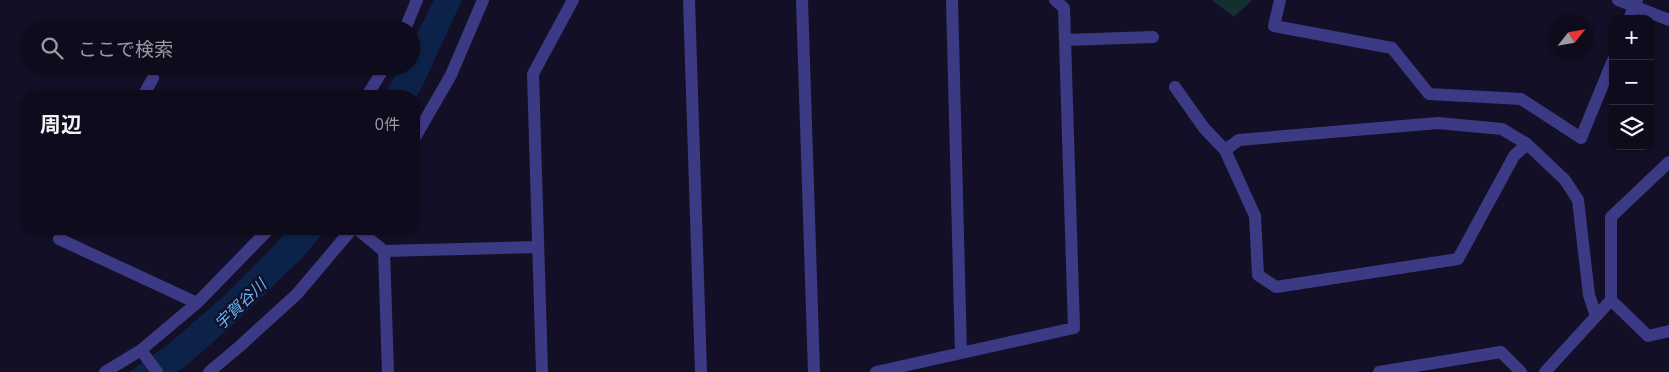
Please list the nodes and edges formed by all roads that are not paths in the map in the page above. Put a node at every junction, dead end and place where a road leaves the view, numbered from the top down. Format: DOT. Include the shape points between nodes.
graph roads {
  1 [pos="417,0"];
  2 [pos="483,0"];
  3 [pos="573,0"];
  4 [pos="689,0"];
  5 [pos="802,0"];
  6 [pos="952,0"];
  7 [pos="1055,0"];
  8 [pos="1280,0"];
  9 [pos="1618,0"];
  10 [pos="1635,3"];
  11 [pos="1630,15"];
  12 [pos="408,20"];
  13 [pos="1669,20"];
  14 [pos="1153,37"];
  15 [pos="1065,40"];
  16 [pos="1609,70"];
  17 [pos="381,75"];
  18 [pos="153,78"];
  19 [pos="1175,87"];
  20 [pos="147,90"];
  21 [pos="372,90"];
  22 [pos="420,129"];
  23 [pos="1527,144"];
  24 [pos="1225,150"];
  25 [pos="1669,162"];
  26 [pos="263,235"];
  27 [pos="347,235"];
  28 [pos="364,235"];
  29 [pos="59,239"];
  30 [pos="538,247"];
  31 [pos="384,251"];
  32 [pos="1611,300"];
  33 [pos="197,303"];
  34 [pos="1596,316"];
  35 [pos="1669,331"];
  36 [pos="961,353"];
  37 [pos="145,355"];
  38 [pos="1393,371"];
  39 [pos="105,372"];
  40 [pos="157,372"];
  41 [pos="209,372"];
  42 [pos="388,372"];
  43 [pos="542,372"];
  44 [pos="701,372"];
  45 [pos="814,372"];
  46 [pos="876,372"];
  47 [pos="1379,372"];
  48 [pos="1521,372"];
  49 [pos="1545,372"];
  1 -- 12 [label="street"];
  2 -- 22 [label="street" via="451,75"];
  3 -- 30 [label="street" via="533,74"];
  4 -- 44 [label="street"];
  5 -- 45 [label="street"];
  6 -- 36 [label="street"];
  7 -- 15 [label="street" via="1064,8"];
  8 -- 16 [label="street" via="1274,26 1392,48 1429,94 1521,98 1581,138"];
  9 -- 10 [label="street"];
  10 -- 11 [label="street"];
  10 -- 13 [label="street"];
  14 -- 15 [label="street"];
  15 -- 36 [label="street" via="1074,328"];
  17 -- 21 [label="street"];
  18 -- 20 [label="street"];
  19 -- 24 [label="street" via="1204,128"];
  23 -- 24 [label="street" via="1502,129 1438,123 1239,140"];
  23 -- 24 [label="street" via="1514,156 1458,259 1276,288 1258,275 1255,216"];
  23 -- 34 [label="street" via="1565,180 1578,200 1588,295"];
  25 -- 32 [label="street" via="1611,217"];
  26 -- 33 [label="street"];
  27 -- 41 [label="street" via="297,294"];
  28 -- 31 [label="street"];
  29 -- 33 [label="street"];
  30 -- 31 [label="street"];
  30 -- 43 [label="street"];
  31 -- 42 [label="street"];
  32 -- 34 [label="street"];
  32 -- 35 [label="street" via="1648,336"];
  33 -- 37 [label="street"];
  34 -- 49 [label="street"];
  36 -- 46 [label="street"];
  37 -- 39 [label="street"];
  37 -- 40 [label="street"];
  38 -- 47 [label="street"];
  38 -- 48 [label="street" via="1502,352"];
}
